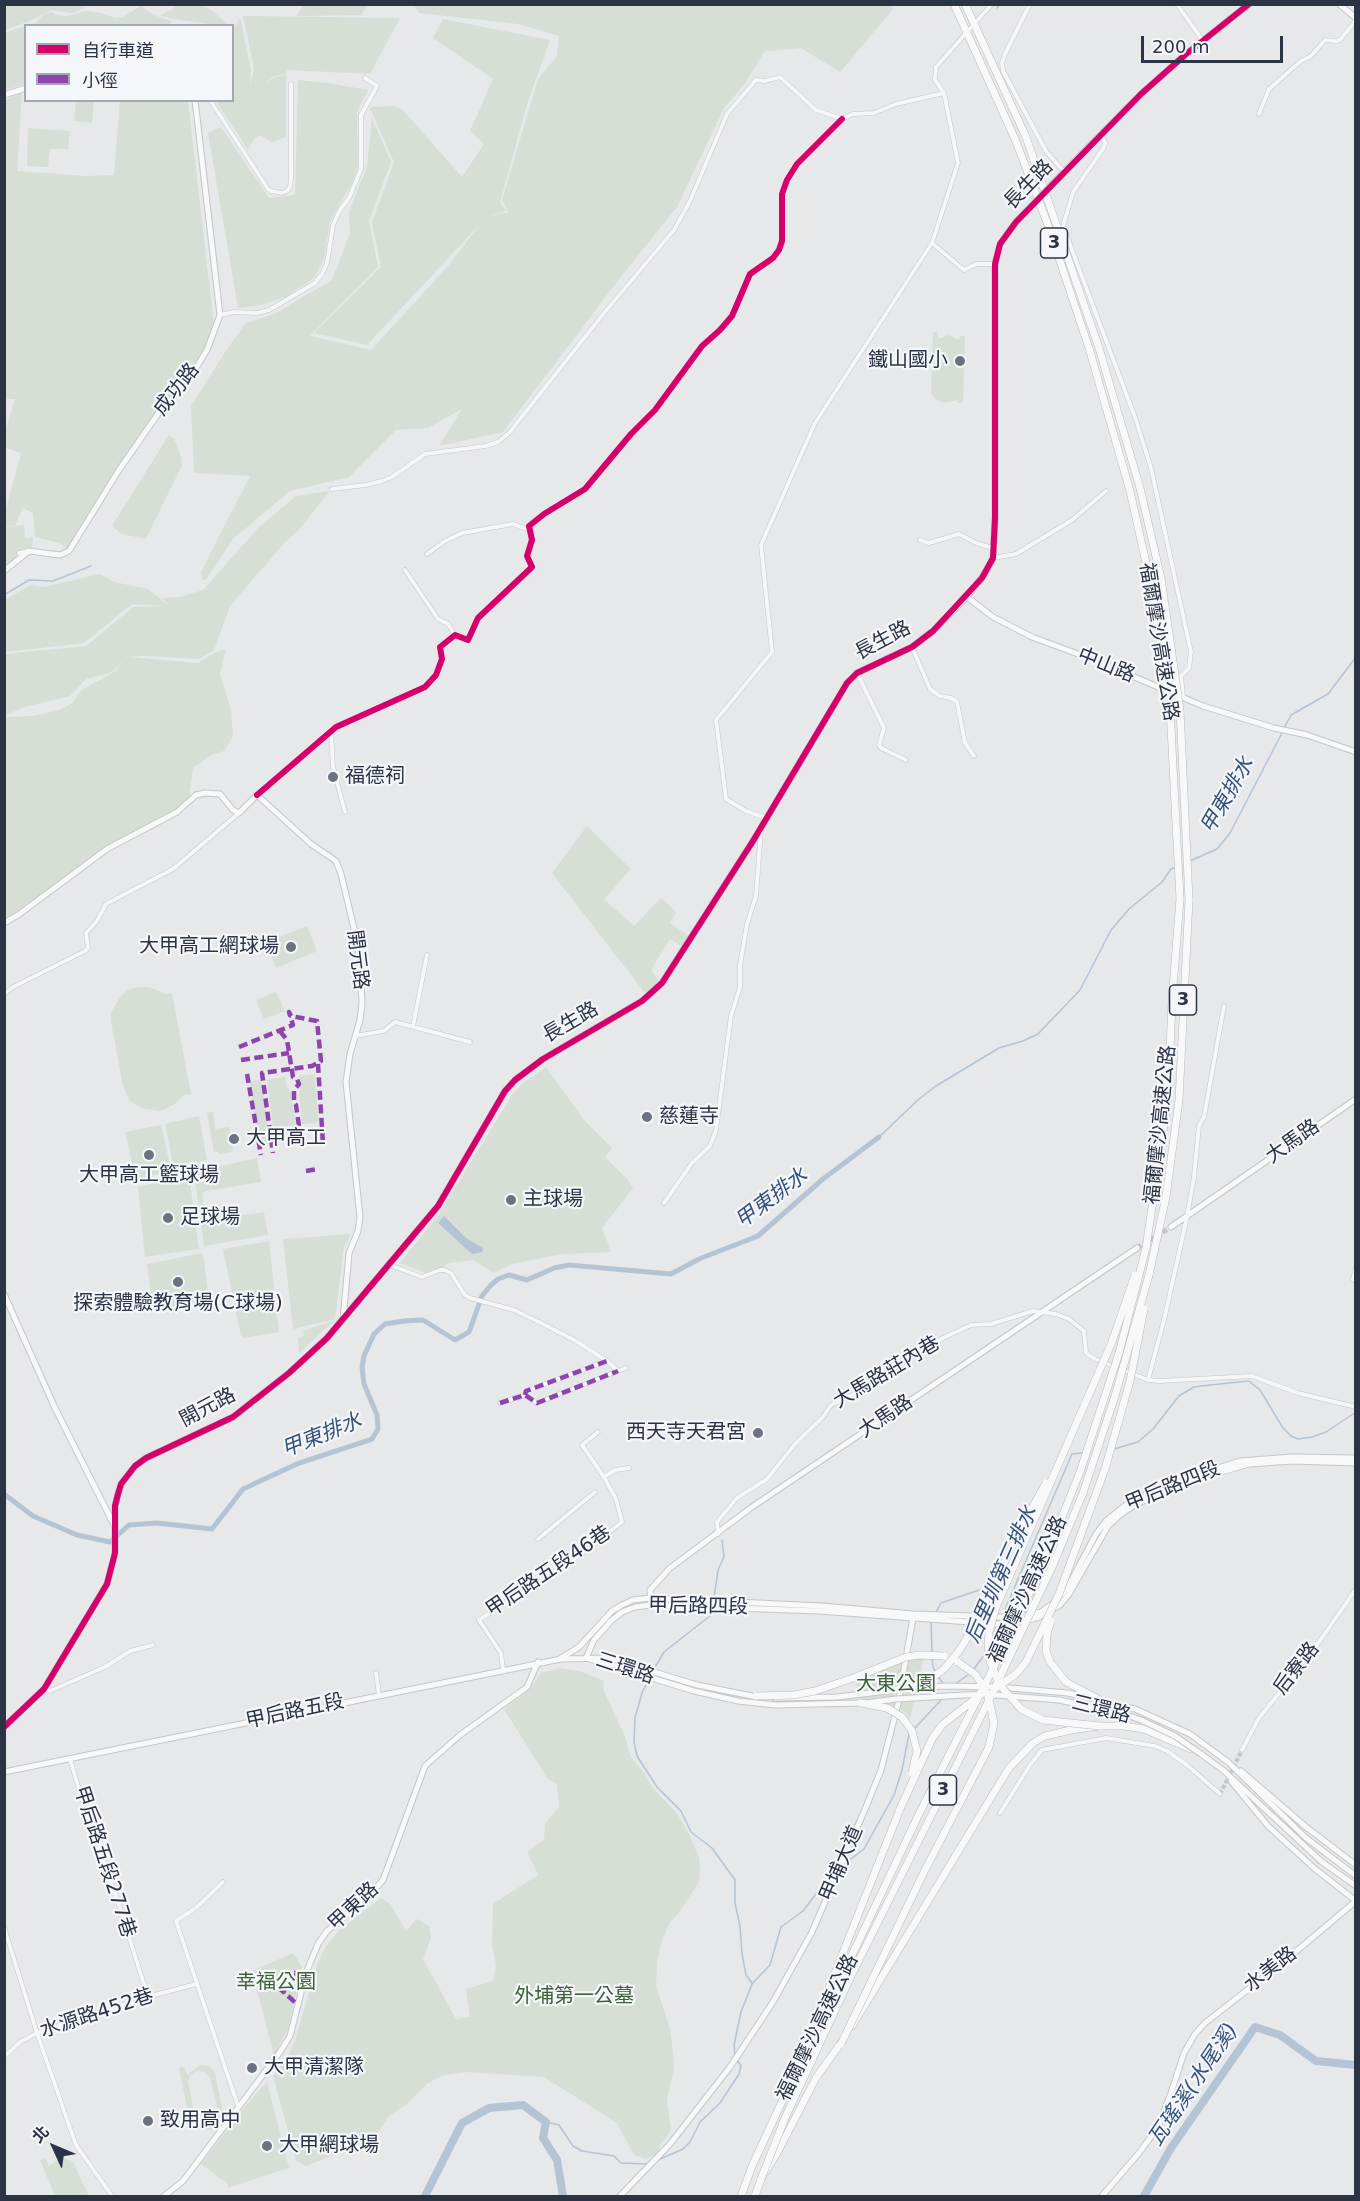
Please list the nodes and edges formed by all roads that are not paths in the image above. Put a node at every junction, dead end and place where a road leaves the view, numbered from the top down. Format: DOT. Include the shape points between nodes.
graph roads {
  1 [pos="954,4"];
  2 [pos="965,4"];
  3 [pos="992,4"];
  4 [pos="1030,4"];
  5 [pos="1177,4"];
  6 [pos="1249,4"];
  7 [pos="1339,4"];
  8 [pos="1356,19"];
  9 [pos="1203,42"];
  10 [pos="365,78"];
  11 [pos="291,84"];
  12 [pos="24,89"];
  13 [pos="944,93"];
  14 [pos="4,95"];
  15 [pos="195,102"];
  16 [pos="211,102"];
  17 [pos="1259,114"];
  18 [pos="842,119"];
  19 [pos="1101,133"];
  20 [pos="1064,172"];
  21 [pos="932,243"];
  22 [pos="995,264"];
  23 [pos="220,315"];
  24 [pos="332,489"];
  25 [pos="1106,491"];
  26 [pos="530,530"];
  27 [pos="920,540"];
  28 [pos="992,548"];
  29 [pos="29,551"];
  30 [pos="19,553"];
  31 [pos="427,554"];
  32 [pos="993,558"];
  33 [pos="405,570"];
  34 [pos="4,572"];
  35 [pos="967,597"];
  36 [pos="455,635"];
  37 [pos="912,646"];
  38 [pos="857,673"];
  39 [pos="1183,697"];
  40 [pos="332,731"];
  41 [pos="1356,752"];
  42 [pos="974,756"];
  43 [pos="906,760"];
  44 [pos="257,795"];
  45 [pos="345,812"];
  46 [pos="239,813"];
  47 [pos="766,818"];
  48 [pos="761,826"];
  49 [pos="4,923"];
  50 [pos="427,955"];
  51 [pos="4,994"];
  52 [pos="1224,1006"];
  53 [pos="413,1026"];
  54 [pos="355,1036"];
  55 [pos="470,1042"];
  56 [pos="1356,1099"];
  57 [pos="664,1203"];
  58 [pos="1187,1217"];
  59 [pos="1171,1227"];
  60 [pos="1137,1248"];
  61 [pos="1146,1248"];
  62 [pos="390,1264"];
  63 [pos="1356,1267"];
  64 [pos="1149,1275"];
  65 [pos="1356,1281"];
  66 [pos="4,1294"];
  67 [pos="1042,1312"];
  68 [pos="344,1320"];
  69 [pos="608,1361"];
  70 [pos="626,1368"];
  71 [pos="618,1371"];
  72 [pos="1148,1380"];
  73 [pos="525,1395"];
  74 [pos="500,1403"];
  75 [pos="1356,1407"];
  76 [pos="598,1432"];
  77 [pos="1067,1443"];
  78 [pos="1356,1458"];
  79 [pos="1356,1463"];
  80 [pos="629,1468"];
  81 [pos="604,1477"];
  82 [pos="595,1492"];
  83 [pos="102,1504"];
  84 [pos="115,1506"];
  85 [pos="115,1529"];
  86 [pos="718,1534"];
  87 [pos="538,1539"];
  88 [pos="1356,1589"];
  89 [pos="1059,1594"];
  90 [pos="651,1601"];
  91 [pos="913,1617"];
  92 [pos="937,1618"];
  93 [pos="589,1637"];
  94 [pos="153,1645"];
  95 [pos="586,1658"];
  96 [pos="561,1659"];
  97 [pos="602,1660"];
  98 [pos="538,1662"];
  99 [pos="503,1669"];
  100 [pos="376,1674"];
  101 [pos="998,1687"];
  102 [pos="44,1689"];
  103 [pos="896,1690"];
  104 [pos="982,1694"];
  105 [pos="380,1695"];
  106 [pos="756,1696"];
  107 [pos="1102,1701"];
  108 [pos="861,1703"];
  109 [pos="1098,1726"];
  110 [pos="4,1727"];
  111 [pos="1242,1750"];
  112 [pos="1201,1754"];
  113 [pos="70,1759"];
  114 [pos="1228,1762"];
  115 [pos="1223,1770"];
  116 [pos="4,1772"];
  117 [pos="1220,1794"];
  118 [pos="900,1809"];
  119 [pos="1000,1813"];
  120 [pos="1356,1865"];
  121 [pos="1356,1876"];
  122 [pos="223,1882"];
  123 [pos="1355,1886"];
  124 [pos="1356,1901"];
  125 [pos="4,1927"];
  126 [pos="196,1984"];
  127 [pos="148,1997"];
  128 [pos="37,2034"];
  129 [pos="841,2044"];
  130 [pos="4,2056"];
  131 [pos="798,2069"];
  132 [pos="238,2106"];
  133 [pos="761,2179"];
  134 [pos="112,2196"];
  135 [pos="164,2196"];
  136 [pos="620,2196"];
  137 [pos="741,2196"];
  138 [pos="754,2196"];
  139 [pos="1102,2196"];
  1 -- 61 [label="highway, 福爾摩沙高速公路 / 3, bridge" via="1015,140 1089,348 1130,491 1164,662 1180,899 1168,1099"];
  2 -- 64 [label="highway, 福爾摩沙高速公路 / 3, bridge" via="1026,137 1100,348 1140,488 1161,578 1174,660 1190,900 1179,1100 1166,1197"];
  3 -- 13 [label="street" via="936,67 934,80"];
  4 -- 20 [label="street" via="1005,54 1003,71 1046,151"];
  5 -- 9 [label="street"];
  6 -- 9 [label="street, 長生路"];
  7 -- 8 [label="street"];
  8 -- 17 [label="street" via="1340,40 1325,40 1269,89"];
  9 -- 19 [label="street, 長生路"];
  10 -- 23 [label="street" via="377,86 361,115 361,169 333,225 322,274 315,283 269,310"];
  11 -- 16 [label="street" via="291,178 290,187 282,193 268,189"];
  12 -- 14 [label="street"];
  13 -- 18 [label="street"];
  13 -- 21 [label="street" via="958,163"];
  15 -- 23 [label="street, 成功路"];
  18 -- 24 [label="street" via="816,110 780,77 756,80 727,114 674,230 509,433 486,446 425,454 382,481"];
  18 -- 26 [label="street" via="797,164 787,180 782,194 779,250 750,274 732,316 702,346 655,410 585,489 544,514 530,525"];
  19 -- 20 [label="street, 長生路"];
  19 -- 39 [label="street" via="1103,149 1073,192 1063,226 1151,468 1191,652 1189,668 1181,676"];
  20 -- 22 [label="street, 長生路, bridge" via="1016,222 1000,244"];
  21 -- 22 [label="street" via="964,270 976,264"];
  21 -- 47 [label="street" via="815,423 761,545 772,652 716,720 726,799"];
  22 -- 28 [label="street, 長生路"];
  23 -- 29 [label="street, 成功路" via="207,350 187,383 153,421 69,551 60,555"];
  25 -- 32 [label="street" via="1072,520 1016,554"];
  26 -- 31 [label="street" via="513,524 462,533"];
  26 -- 36 [label="street" via="532,540 527,556 532,567 478,618 468,640"];
  27 -- 28 [label="street" via="929,543 959,534"];
  28 -- 32 [label="street, 長生路"];
  29 -- 30 [label="street"];
  29 -- 34 [label="street"];
  32 -- 35 [label="street, 長生路"];
  33 -- 36 [label="street" via="438,619 448,624"];
  35 -- 37 [label="street, 長生路"];
  35 -- 39 [label="street, 中山路" via="993,617 1032,637"];
  36 -- 40 [label="street" via="440,646 442,659 436,675 425,687"];
  37 -- 38 [label="street, 長生路"];
  37 -- 42 [label="street" via="930,689 957,702 965,743"];
  38 -- 43 [label="street" via="884,728 879,745"];
  38 -- 47 [label="street, 長生路"];
  39 -- 41 [label="street, 中山路"];
  40 -- 44 [label="street"];
  40 -- 45 [label="street" via="333,767"];
  44 -- 46 [label="street"];
  44 -- 54 [label="street, 開元路" via="339,866 360,964 362,1004"];
  46 -- 49 [label="street" via="220,794 196,795 177,812 107,849"];
  46 -- 51 [label="street" via="173,869 106,904 86,933 85,951"];
  47 -- 48 [label="street, 長生路"];
  48 -- 57 [label="street" via="756,896 747,924 740,987 731,1016 716,1130 710,1146 692,1163"];
  48 -- 62 [label="street, 長生路" via="662,983 642,1001 543,1059 515,1080 438,1206"];
  50 -- 53 [label="street"];
  52 -- 58 [label="street" via="1204,1117 1199,1125"];
  53 -- 54 [label="street" via="395,1022 384,1031"];
  53 -- 55 [label="street"];
  54 -- 68 [label="street, 開元路" via="346,1082 360,1217 349,1253"];
  56 -- 58 [label="street, 大馬路"];
  58 -- 59 [label="street, 大馬路"];
  58 -- 72 [label="street"];
  60 -- 67 [label="street, 大馬路"];
  61 -- 77 [label="highway, bridge" via="1112,1342"];
  61 -- 131 [label="highway, 福爾摩沙高速公路 / 3, bridge" via="1119,1353 1080,1472 1046,1557"];
  62 -- 68 [label="street, 長生路"];
  62 -- 69 [label="street" via="422,1277 446,1270 470,1298 514,1310"];
  63 -- 65 [label="street"];
  64 -- 89 [label="highway, bridge" via="1130,1381 1105,1468"];
  64 -- 133 [label="highway, 福爾摩沙高速公路 / 3, bridge" via="1115,1396 1083,1492 1053,1565 845,1988"];
  66 -- 83 [label="street"];
  67 -- 72 [label="street" via="1062,1317 1084,1331 1086,1353 1095,1359"];
  67 -- 86 [label="street, 大馬路" via="752,1507"];
  67 -- 86 [label="street, 大馬路莊內巷" via="971,1325 831,1405 767,1479 737,1498 717,1522"];
  68 -- 84 [label="street, 開元路" via="289,1373 233,1417 135,1466 121,1484"];
  69 -- 71 [label="street"];
  69 -- 73 [label="street" via="526,1390"];
  70 -- 71 [label="street"];
  71 -- 73 [label="street" via="537,1403"];
  72 -- 75 [label="street" via="1252,1376 1298,1393"];
  73 -- 74 [label="street"];
  76 -- 81 [label="street, 甲后路五段46巷" via="582,1445"];
  77 -- 103 [label="highway, bridge" via="960,1651 933,1677"];
  77 -- 109 [label="highway, bridge" via="996,1607 988,1645 999,1684 1021,1709 1043,1720"];
  78 -- 92 [label="street, 甲后路四段" via="1256,1458 1192,1476 1117,1510 1096,1534 1068,1587 1041,1612 1024,1616"];
  79 -- 92 [label="street, 甲后路四段" via="1249,1464 1204,1477 1120,1515 1100,1539 1069,1594 1060,1605 1040,1617 998,1624"];
  80 -- 81 [label="street"];
  81 -- 99 [label="street, 甲后路五段46巷" via="622,1522 580,1555 479,1620 501,1653"];
  82 -- 87 [label="street"];
  83 -- 84 [label="street"];
  83 -- 85 [label="street"];
  84 -- 85 [label="street, 開元路"];
  85 -- 102 [label="street, 開元路" via="107,1584"];
  86 -- 90 [label="street, 大馬路" via="670,1568 650,1590"];
  88 -- 111 [label="street, 后寮路" via="1259,1718"];
  89 -- 101 [label="highway, bridge" via="1026,1662"];
  89 -- 107 [label="highway, bridge" via="1047,1634 1050,1662 1066,1682"];
  90 -- 91 [label="street, 甲后路四段" via="822,1606"];
  90 -- 93 [label="street, 甲后路四段" via="633,1600 622,1605"];
  90 -- 95 [label="street, 甲后路四段" via="622,1612 611,1621 594,1640"];
  91 -- 92 [label="street, 甲后路四段"];
  91 -- 136 [label="street, 甲埔大道" via="885,1754 812,1932 786,1980 713,2091"];
  93 -- 95 [label="street"];
  93 -- 96 [label="street, 甲后路四段"];
  94 -- 102 [label="street" via="130,1651 105,1668 50,1691"];
  95 -- 96 [label="street, 甲后路五段"];
  95 -- 97 [label="street, 三環路"];
  96 -- 98 [label="street, 甲后路五段"];
  97 -- 106 [label="street, 三環路" via="617,1659 697,1685"];
  97 -- 108 [label="street, 三環路" via="694,1691 738,1701 775,1705"];
  98 -- 99 [label="street, 甲后路五段"];
  98 -- 132 [label="street, 甲東路" via="527,1687 425,1766 383,1880 322,1936 306,1973 290,2036"];
  99 -- 105 [label="street, 甲后路五段"];
  100 -- 105 [label="street"];
  101 -- 103 [label="street, 三環路, bridge"];
  101 -- 104 [label="street, bridge"];
  101 -- 107 [label="street, 三環路, bridge" via="1068,1693"];
  102 -- 110 [label="street"];
  103 -- 106 [label="street, 三環路, bridge" via="808,1699"];
  104 -- 108 [label="street, 三環路, bridge"];
  104 -- 112 [label="street, 三環路, bridge" via="1059,1700 1120,1713 1175,1736"];
  104 -- 118 [label="highway, bridge" via="942,1725 923,1756"];
  105 -- 113 [label="street, 甲后路五段"];
  106 -- 129 [label="highway, bridge" via="815,1691 919,1654 944,1656 958,1662 976,1675 988,1695 994,1723 989,1747"];
  107 -- 114 [label="street, 三環路" via="1136,1709 1170,1724"];
  108 -- 118 [label="highway, bridge" via="887,1708 902,1717 912,1731 917,1751"];
  109 -- 112 [label="highway, bridge" via="1144,1729"];
  109 -- 129 [label="highway, bridge" via="1046,1736 1033,1743 1009,1768"];
  112 -- 115 [label="street, 三環路"];
  113 -- 116 [label="street, 甲后路五段"];
  113 -- 127 [label="street, 甲后路五段277巷"];
  114 -- 120 [label="street"];
  114 -- 121 [label="street, 三環路" via="1306,1838"];
  115 -- 123 [label="street, 三環路" via="1292,1836"];
  115 -- 124 [label="street" via="1268,1826"];
  117 -- 119 [label="street" via="1167,1751 1106,1738 1042,1750"];
  118 -- 131 [label="highway, bridge"];
  122 -- 126 [label="street" via="176,1921"];
  124 -- 139 [label="street, 水美路" via="1195,2034 1184,2053 1158,2127"];
  125 -- 128 [label="street"];
  126 -- 127 [label="street, 水源路452巷"];
  126 -- 132 [label="street"];
  127 -- 128 [label="street, 水源路452巷"];
  128 -- 130 [label="street, 水源路452巷"];
  128 -- 134 [label="street" via="76,2145"];
  129 -- 133 [label="highway, bridge" via="816,2078"];
  131 -- 137 [label="highway, 福爾摩沙高速公路 / 3"];
  132 -- 135 [label="street, 甲東路" via="183,2181"];
  133 -- 138 [label="highway, 福爾摩沙高速公路 / 3"];
}
